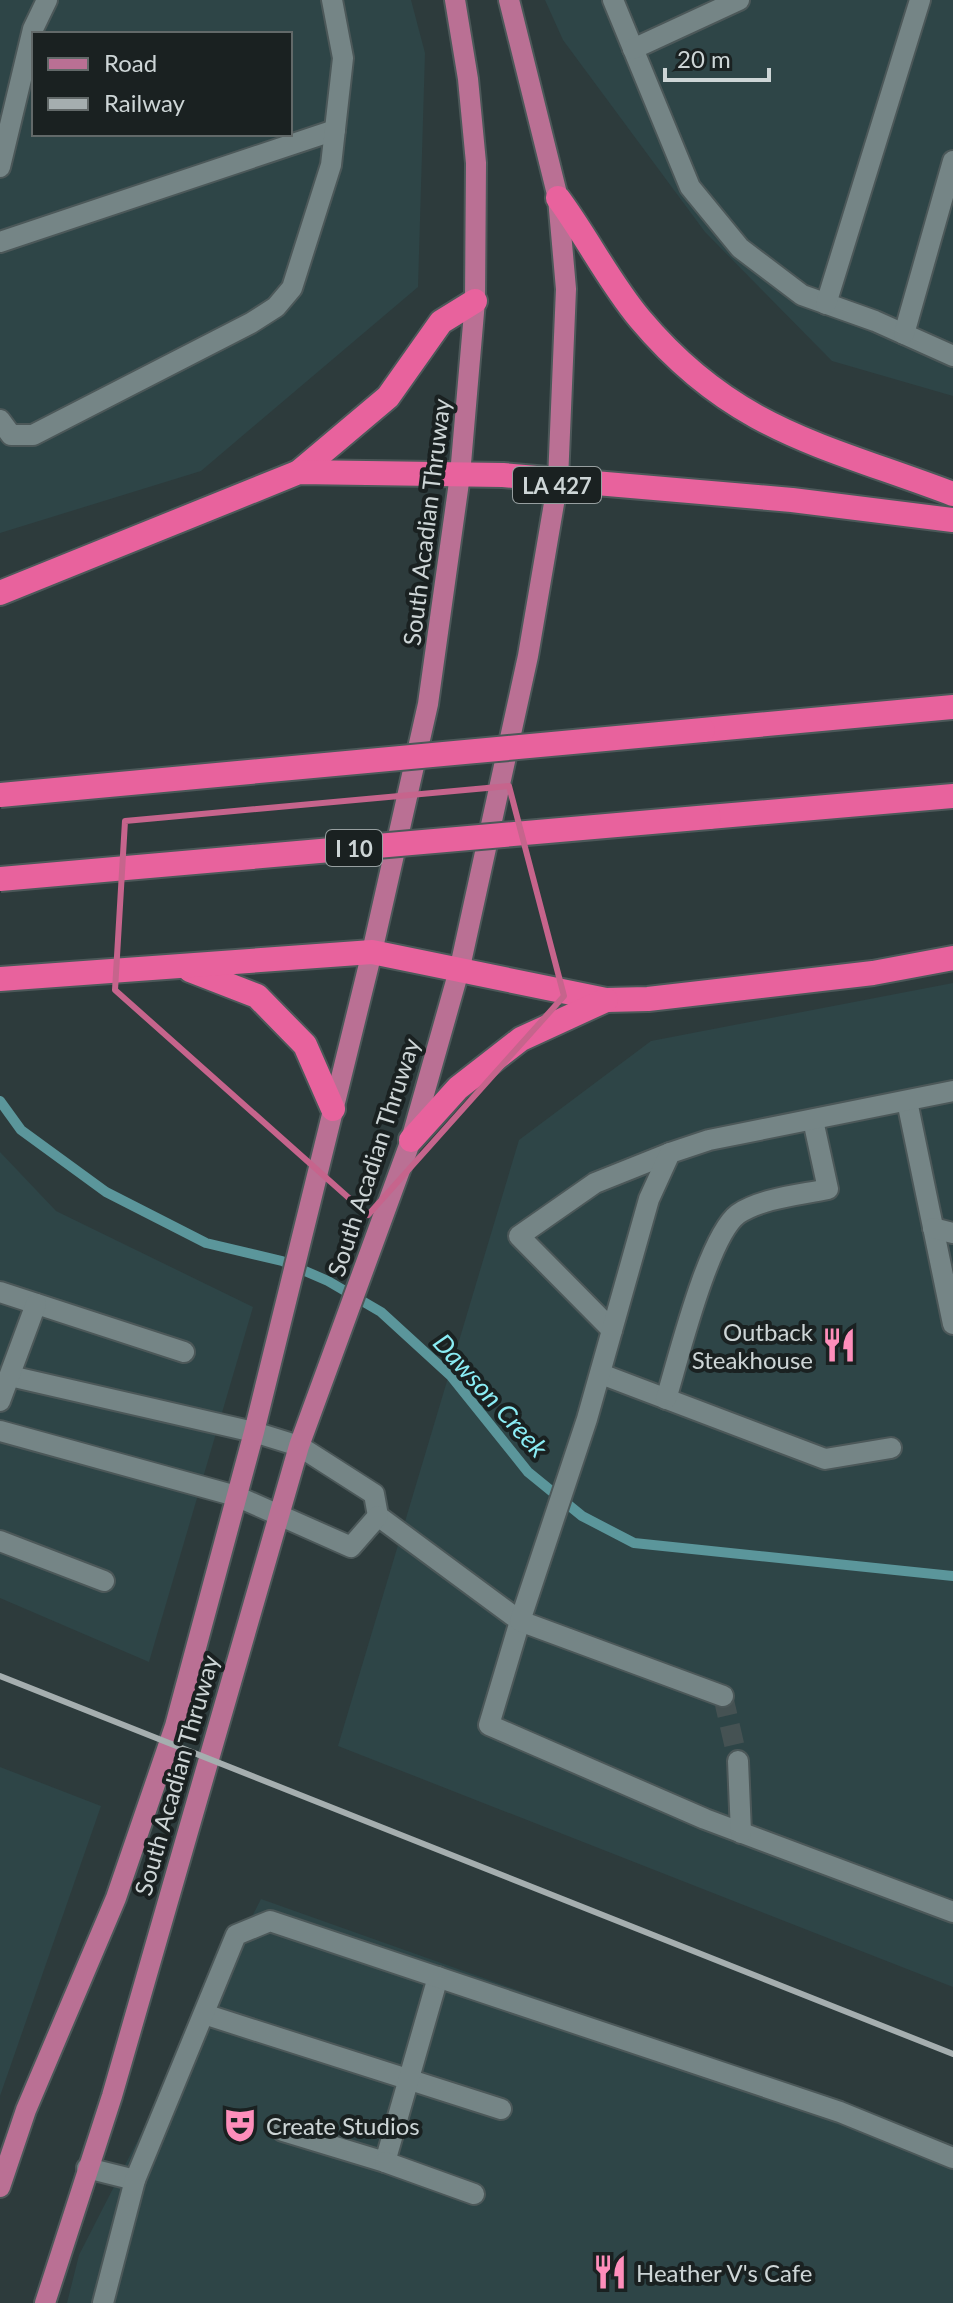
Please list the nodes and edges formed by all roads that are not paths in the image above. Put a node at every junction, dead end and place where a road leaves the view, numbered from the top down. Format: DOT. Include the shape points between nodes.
graph roads {
  1 [pos="47,0"];
  2 [pos="332,0"];
  3 [pos="455,0"];
  4 [pos="509,0"];
  5 [pos="613,0"];
  6 [pos="739,0"];
  7 [pos="920,0"];
  8 [pos="32,32"];
  9 [pos="32,33"];
  10 [pos="633,49"];
  11 [pos="335,130"];
  12 [pos="953,161"];
  13 [pos="0,167"];
  14 [pos="558,198"];
  15 [pos="0,242"];
  16 [pos="475,301"];
  17 [pos="826,304"];
  18 [pos="904,334"];
  19 [pos="953,356"];
  20 [pos="0,420"];
  21 [pos="299,472"];
  22 [pos="460,475"];
  23 [pos="558,480"];
  24 [pos="953,494"];
  25 [pos="953,520"];
  26 [pos="0,593"];
  27 [pos="953,707"];
  28 [pos="0,795"];
  29 [pos="953,796"];
  30 [pos="0,879"];
  31 [pos="372,952"];
  32 [pos="953,958"];
  33 [pos="460,967"];
  34 [pos="184,968"];
  35 [pos="0,979"];
  36 [pos="606,1000"];
  37 [pos="953,1091"];
  38 [pos="907,1101"];
  39 [pos="333,1109"];
  40 [pos="813,1120"];
  41 [pos="411,1140"];
  42 [pos="670,1153"];
  43 [pos="943,1231"];
  44 [pos="0,1292"];
  45 [pos="36,1304"];
  46 [pos="953,1324"];
  47 [pos="612,1330"];
  48 [pos="184,1352"];
  49 [pos="601,1374"];
  50 [pos="10,1376"];
  51 [pos="666,1399"];
  52 [pos="0,1401"];
  53 [pos="0,1431"];
  54 [pos="254,1432"];
  55 [pos="299,1446"];
  56 [pos="891,1448"];
  57 [pos="236,1496"];
  58 [pos="278,1514"];
  59 [pos="378,1516"];
  60 [pos="0,1541"];
  61 [pos="104,1581"];
  62 [pos="520,1621"];
  63 [pos="723,1696"];
  64 [pos="738,1761"];
  65 [pos="741,1833"];
  66 [pos="953,1912"];
  67 [pos="438,1977"];
  68 [pos="204,2014"];
  69 [pos="409,2079"];
  70 [pos="501,2109"];
  71 [pos="283,2131"];
  72 [pos="953,2158"];
  73 [pos="385,2162"];
  74 [pos="87,2168"];
  75 [pos="135,2180"];
  76 [pos="0,2187"];
  77 [pos="474,2194"];
  78 [pos="45,2303"];
  79 [pos="103,2303"];
  1 -- 8 [label="lane"];
  2 -- 11 [label="lane" via="343,58"];
  3 -- 16 [label="main road, South Acadian Thruway" via="476,163"];
  4 -- 14 [label="main road, South Acadian Thruway / LA 427"];
  5 -- 10 [label="lane"];
  6 -- 10 [label="lane"];
  7 -- 17 [label="lane"];
  9 -- 13 [label="lane"];
  10 -- 17 [label="lane" via="690,187 740,248 802,295"];
  11 -- 15 [label="lane"];
  11 -- 20 [label="lane" via="331,165 292,288 276,307 33,435 11,435"];
  12 -- 18 [label="lane"];
  14 -- 23 [label="main road, South Acadian Thruway / LA 427" via="566,289"];
  14 -- 24 [label="highway" via="639,317 688,370 757,419 799,440"];
  16 -- 21 [label="highway" via="441,322 388,397"];
  16 -- 22 [label="main road, South Acadian Thruway"];
  17 -- 18 [label="lane"];
  18 -- 19 [label="lane"];
  21 -- 22 [label="highway"];
  21 -- 26 [label="highway"];
  22 -- 23 [label="highway"];
  22 -- 31 [label="main road, South Acadian Thruway" via="428,704"];
  23 -- 25 [label="highway"];
  23 -- 33 [label="main road, South Acadian Thruway / LA 427" via="528,656"];
  27 -- 28 [label="highway, bridge"];
  29 -- 30 [label="highway, I 10, bridge"];
  31 -- 33 [label="highway"];
  31 -- 34 [label="highway"];
  31 -- 39 [label="main road, South Acadian Thruway"];
  32 -- 36 [label="highway" via="873,973"];
  33 -- 36 [label="highway"];
  33 -- 41 [label="main road, South Acadian Thruway / LA 427"];
  34 -- 35 [label="highway"];
  34 -- 39 [label="highway" via="257,996 305,1045"];
  36 -- 41 [label="highway" via="521,1039 458,1088"];
  37 -- 38 [label="lane"];
  38 -- 40 [label="lane"];
  38 -- 43 [label="lane"];
  39 -- 54 [label="main road, South Acadian Thruway"];
  40 -- 42 [label="lane"];
  40 -- 51 [label="lane" via="828,1189 737,1215 713,1252"];
  41 -- 55 [label="main road, South Acadian Thruway / LA 427"];
  42 -- 47 [label="lane" via="649,1199"];
  42 -- 47 [label="lane" via="595,1183 519,1236"];
  43 -- 46 [label="lane"];
  44 -- 45 [label="lane"];
  45 -- 48 [label="lane"];
  45 -- 50 [label="lane"];
  47 -- 49 [label="lane"];
  49 -- 51 [label="lane"];
  49 -- 62 [label="lane"];
  50 -- 52 [label="lane"];
  50 -- 54 [label="lane"];
  51 -- 56 [label="lane" via="825,1459"];
  53 -- 57 [label="lane"];
  54 -- 55 [label="lane"];
  54 -- 57 [label="main road, South Acadian Thruway"];
  55 -- 58 [label="main road, South Acadian Thruway / LA 427"];
  55 -- 59 [label="lane" via="374,1494"];
  57 -- 58 [label="lane"];
  57 -- 76 [label="main road, South Acadian Thruway" via="158,1782"];
  58 -- 59 [label="lane" via="351,1547"];
  58 -- 74 [label="main road, South Acadian Thruway / LA 427"];
  59 -- 62 [label="lane"];
  60 -- 61 [label="lane"];
  62 -- 63 [label="lane"];
  62 -- 65 [label="lane" via="489,1725"];
  64 -- 65 [label="lane"];
  65 -- 66 [label="lane"];
  67 -- 68 [label="lane" via="270,1921 236,1935"];
  67 -- 69 [label="lane"];
  67 -- 72 [label="lane" via="840,2112"];
  68 -- 69 [label="lane"];
  68 -- 75 [label="lane"];
  69 -- 70 [label="lane"];
  69 -- 73 [label="lane"];
  71 -- 73 [label="lane"];
  73 -- 77 [label="lane"];
  74 -- 75 [label="lane"];
  74 -- 78 [label="main road, South Acadian Thruway / LA 427"];
  75 -- 79 [label="lane"];
}
